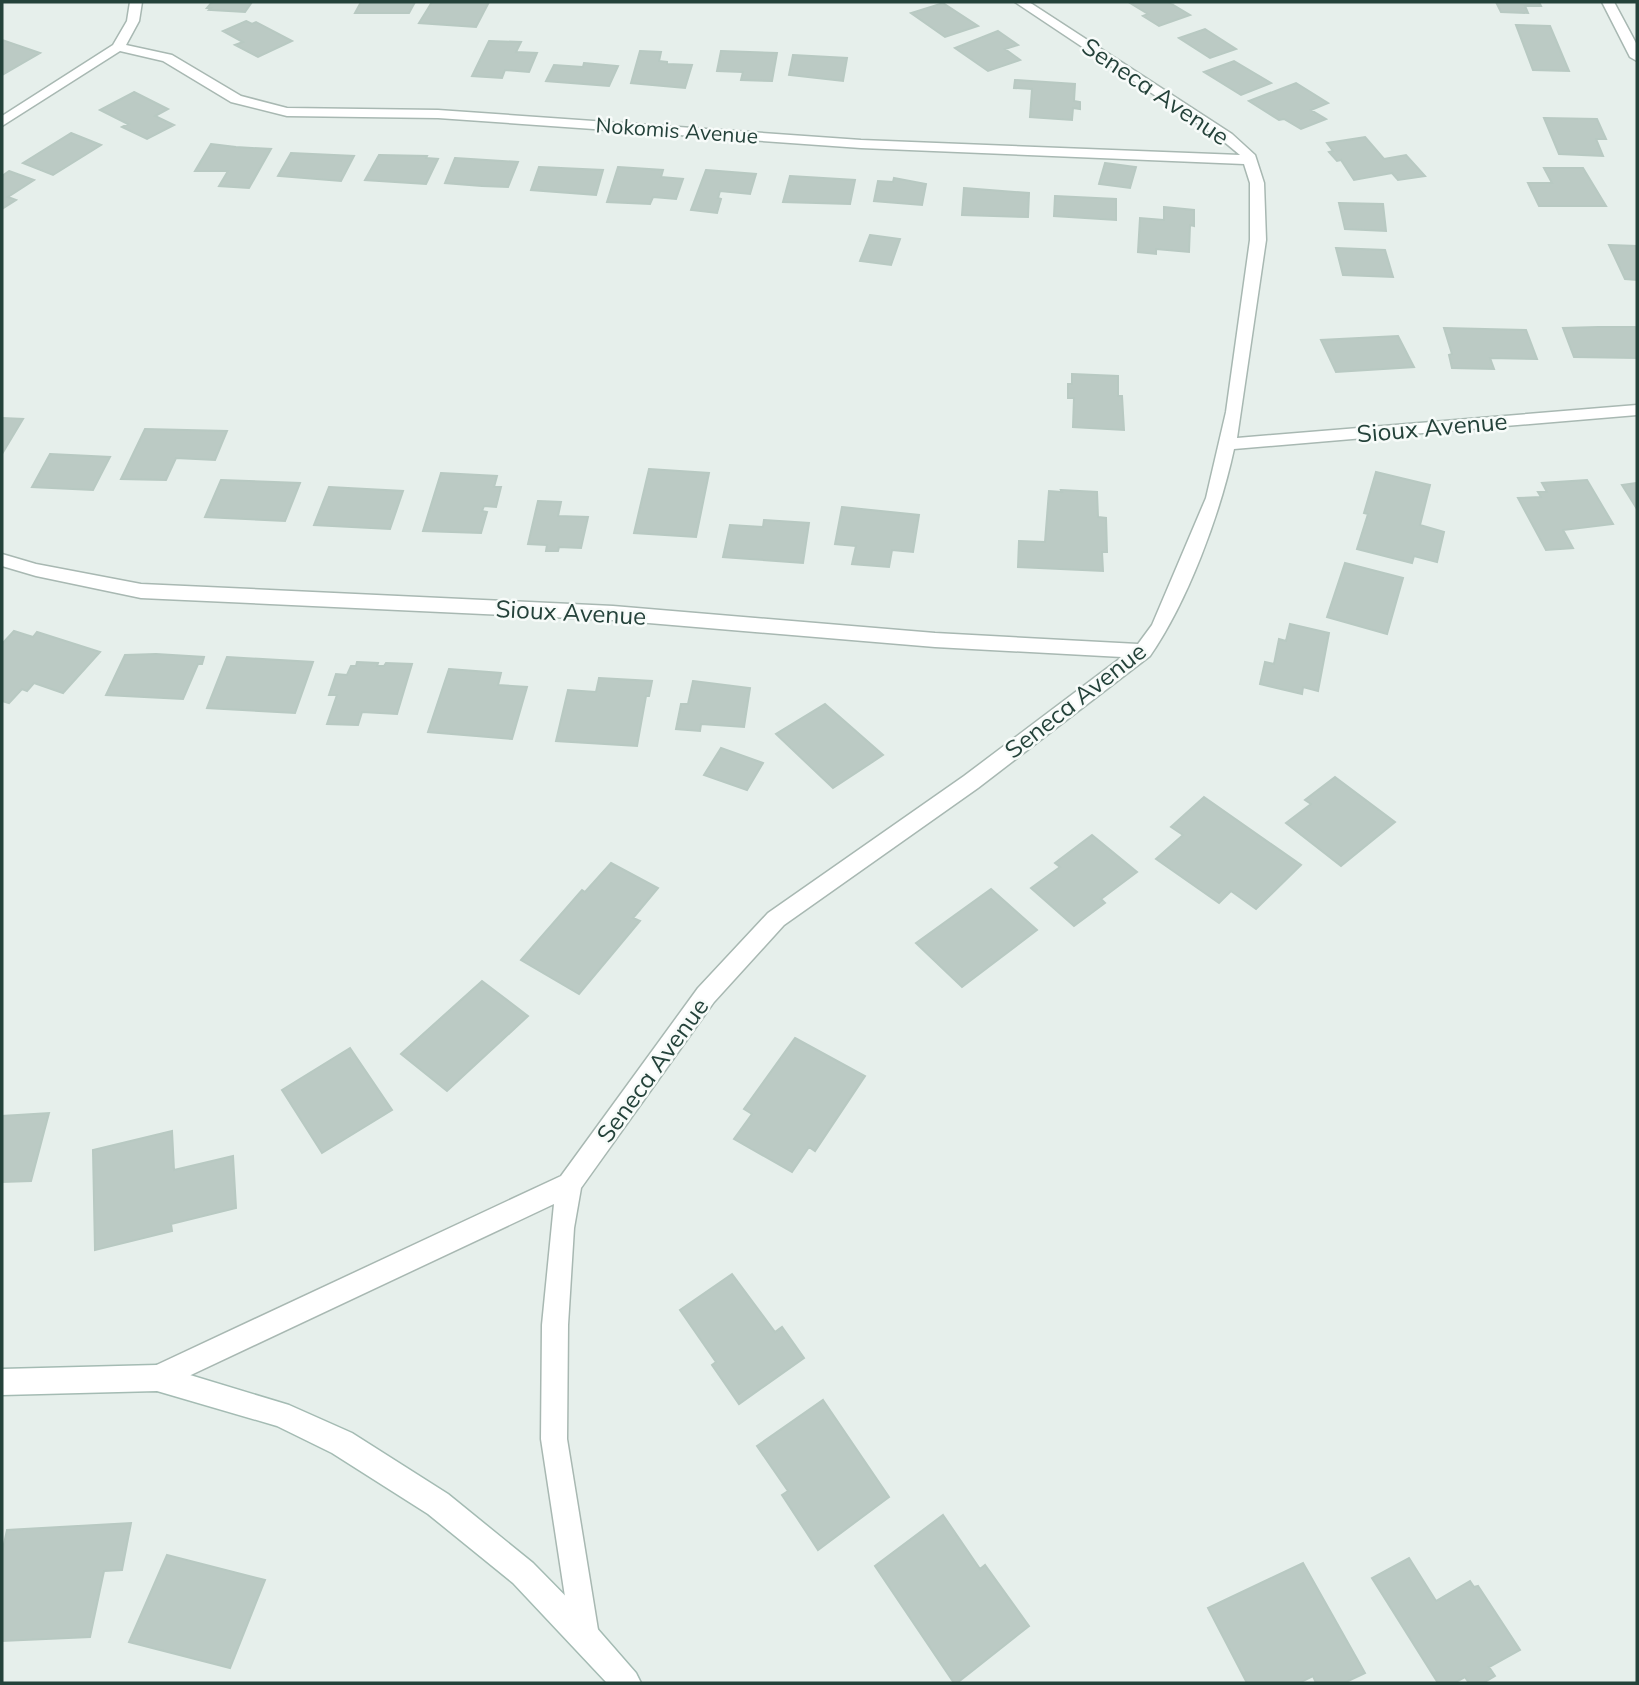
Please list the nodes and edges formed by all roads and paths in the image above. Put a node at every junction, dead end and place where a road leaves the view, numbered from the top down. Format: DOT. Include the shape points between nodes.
graph roads {
  1 [pos="136,2"];
  2 [pos="1021,2"];
  3 [pos="1608,2"];
  4 [pos="118,47"];
  5 [pos="1637,57"];
  6 [pos="2,122"];
  7 [pos="1249,160"];
  8 [pos="1637,410"];
  9 [pos="1227,444"];
  10 [pos="2,560"];
  11 [pos="1143,652"];
  12 [pos="570,1184"];
  13 [pos="157,1378"];
  14 [pos="2,1382"];
  15 [pos="585,1636"];
  16 [pos="626,1683"];
  1 -- 4 [label="street" via="133,21"];
  2 -- 7 [label="street, Seneca Avenue" via="1227,137"];
  3 -- 5 [label="street"];
  4 -- 6 [label="street"];
  4 -- 7 [label="street, Nokomis Avenue" via="167,58 236,99 287,112 438,114 861,144"];
  7 -- 9 [label="street, Seneca Avenue" via="1257,183 1258,240"];
  8 -- 9 [label="street, Sioux Avenue"];
  9 -- 11 [label="street, Seneca Avenue" via="1215,498 1160,627"];
  10 -- 11 [label="street, Sioux Avenue" via="141,591 613,613"];
  11 -- 12 [label="street, Seneca Avenue" via="971,782 776,919 706,995"];
  12 -- 13 [label="street, Seneca Avenue"];
  12 -- 15 [label="street, Seneca Avenue" via="555,1325 554,1439"];
  13 -- 14 [label="street"];
  13 -- 15 [label="street" via="280,1414 342,1443 438,1504 523,1573"];
  15 -- 16 [label="street"];
}
